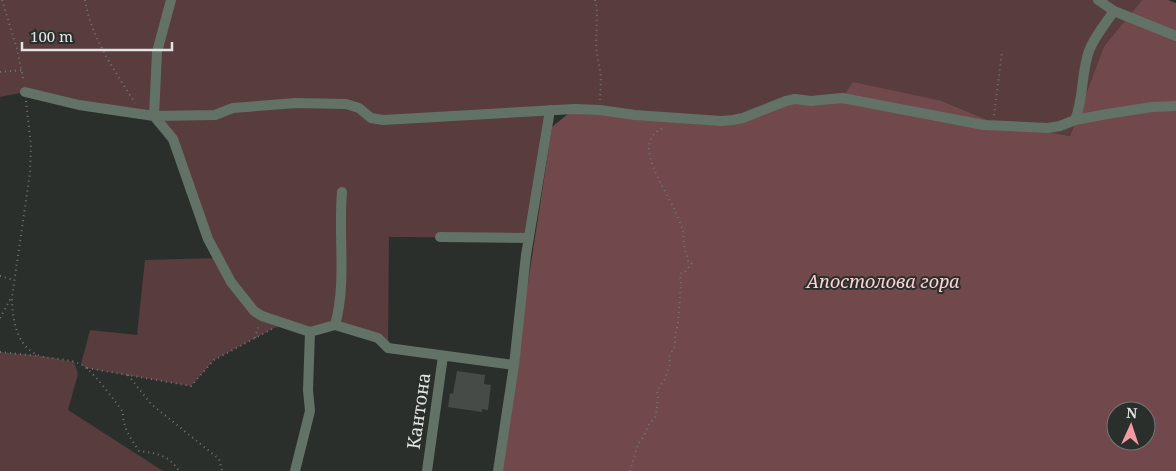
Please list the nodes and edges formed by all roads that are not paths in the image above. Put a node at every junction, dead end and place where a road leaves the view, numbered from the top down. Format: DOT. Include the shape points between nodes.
graph roads {
  1 [pos="171,0"];
  2 [pos="1098,0"];
  3 [pos="1114,11"];
  4 [pos="1176,36"];
  5 [pos="25,92"];
  6 [pos="1176,106"];
  7 [pos="550,110"];
  8 [pos="148,115"];
  9 [pos="1075,120"];
  10 [pos="342,192"];
  11 [pos="440,237"];
  12 [pos="529,238"];
  13 [pos="335,325"];
  14 [pos="310,332"];
  15 [pos="443,356"];
  16 [pos="514,365"];
  17 [pos="295,471"];
  18 [pos="426,471"];
  19 [pos="498,471"];
  1 -- 8 [label="street" via="157,52"];
  2 -- 3 [label="street"];
  3 -- 4 [label="street"];
  3 -- 9 [label="street" via="1090,49"];
  5 -- 8 [label="street" via="79,105"];
  6 -- 9 [label="street"];
  7 -- 8 [label="street" via="383,120 371,118 359,108 332,102 233,108 215,114"];
  7 -- 9 [label="street" via="600,110 733,120 786,101 842,98 984,125 1048,128"];
  7 -- 12 [label="street"];
  8 -- 14 [label="street" via="173,139 208,239 248,306 262,316"];
  10 -- 13 [label="street" via="341,289"];
  11 -- 12 [label="street"];
  12 -- 16 [label="street"];
  13 -- 14 [label="street"];
  13 -- 15 [label="street" via="378,338 388,348"];
  14 -- 17 [label="street" via="310,411"];
  15 -- 16 [label="street"];
  15 -- 18 [label="street, Кантона"];
  16 -- 19 [label="street"];
}
